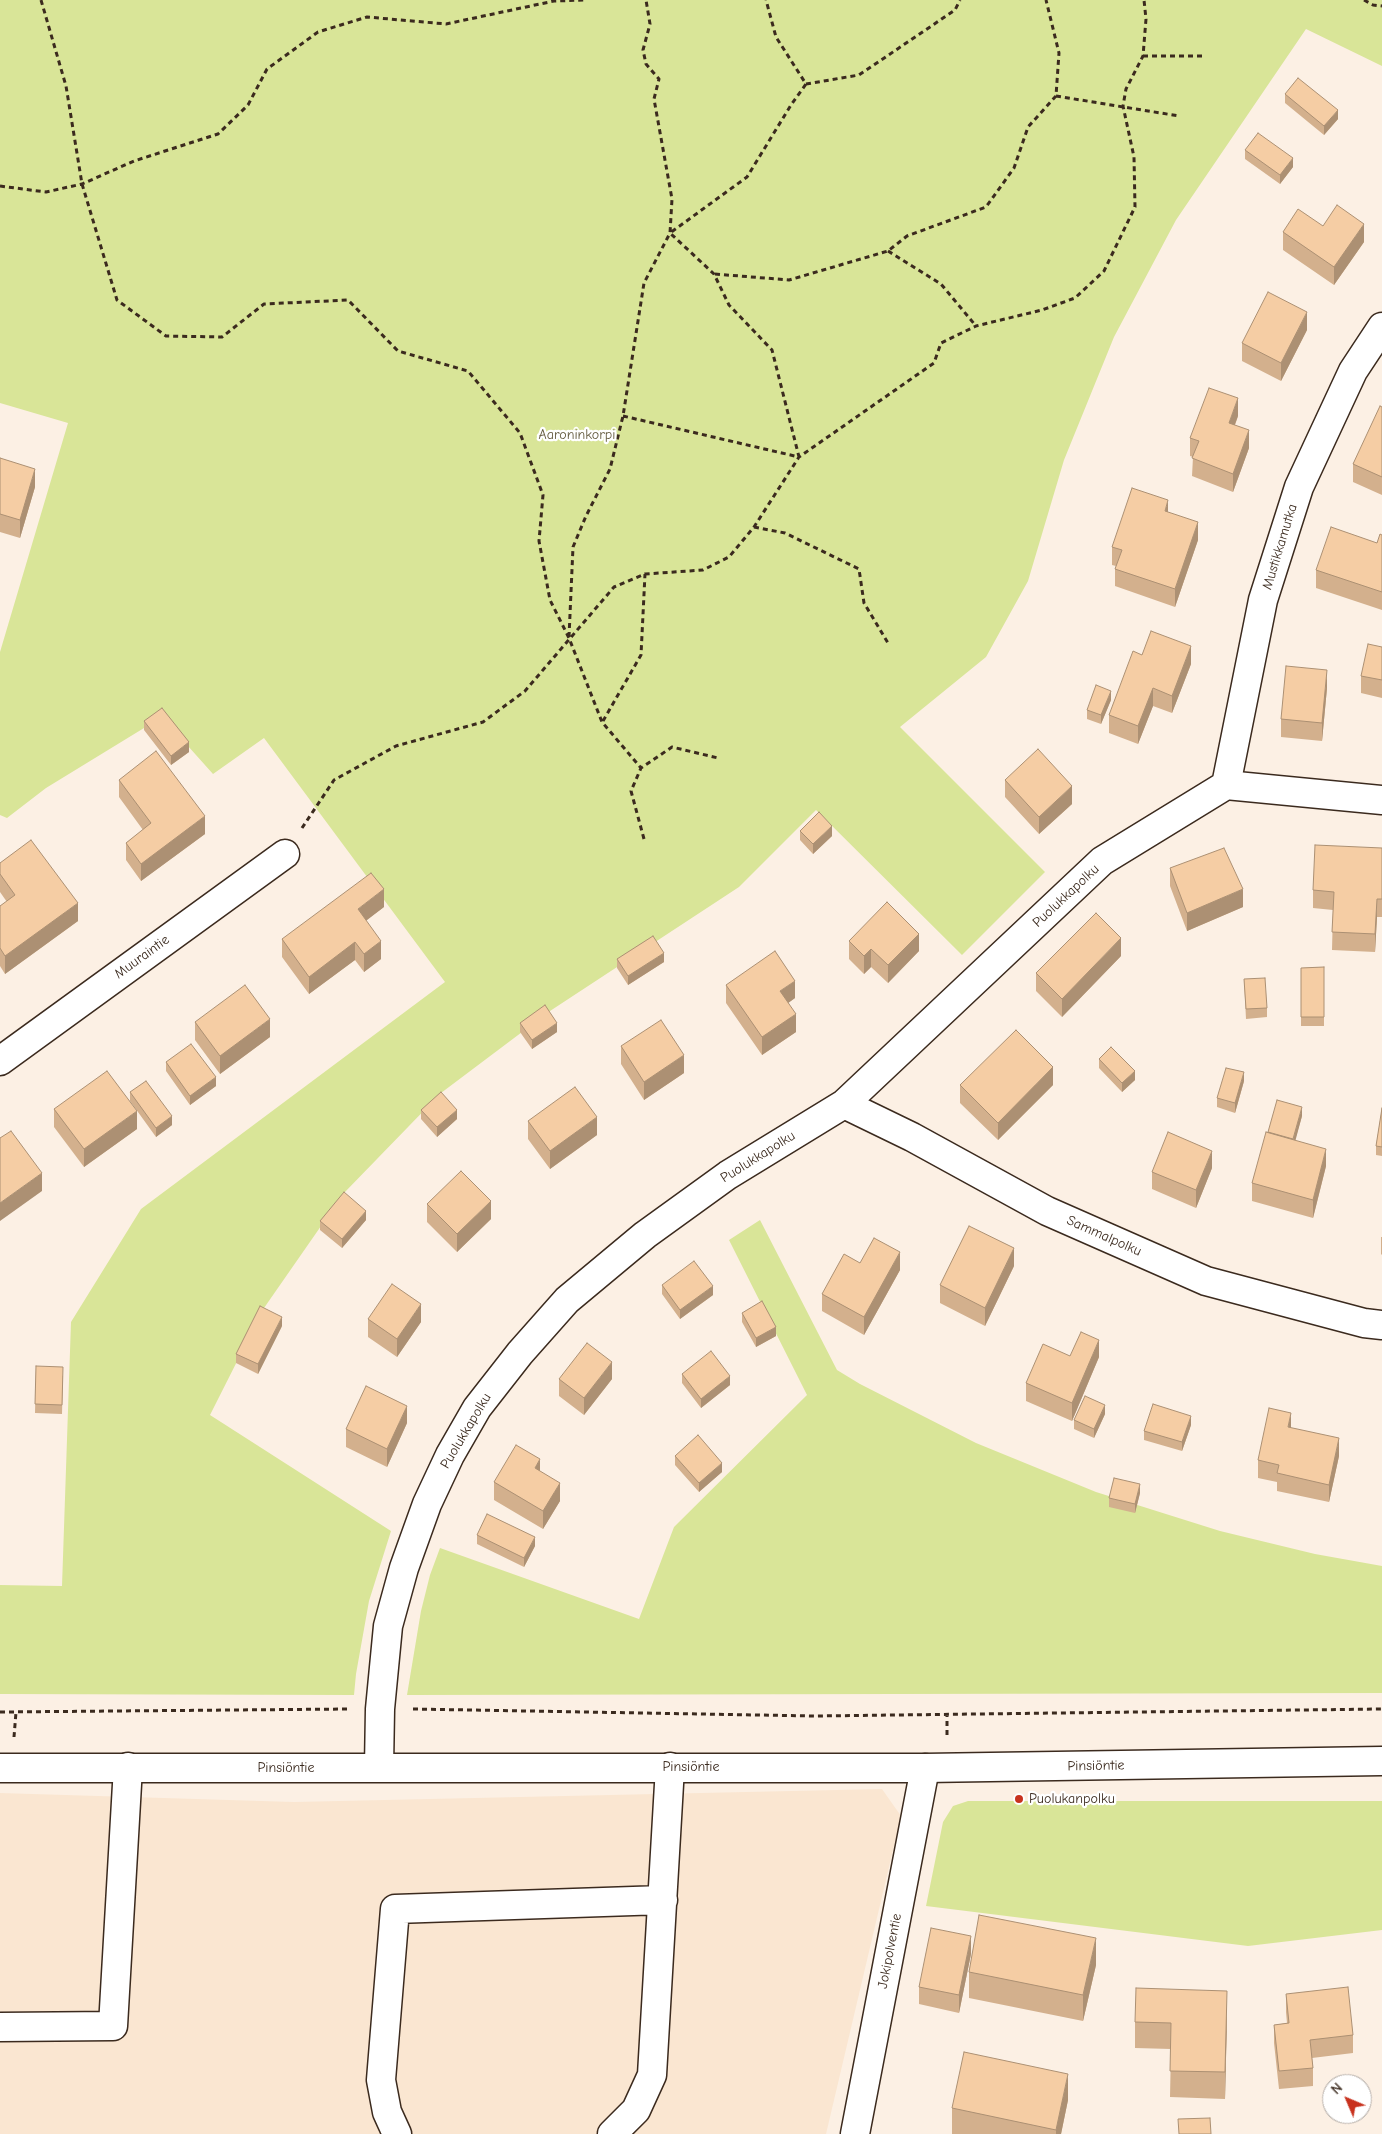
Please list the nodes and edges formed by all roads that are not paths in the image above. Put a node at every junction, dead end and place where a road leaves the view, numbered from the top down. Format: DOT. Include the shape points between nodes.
graph roads {
  1 [pos="1382,327"];
  2 [pos="1226,785"];
  3 [pos="1382,800"];
  4 [pos="285,854"];
  5 [pos="0,1060"];
  6 [pos="844,1104"];
  7 [pos="1382,1325"];
  8 [pos="1382,1761"];
  9 [pos="379,1767"];
  10 [pos="670,1767"];
  11 [pos="0,1768"];
  12 [pos="128,1768"];
  13 [pos="925,1768"];
  14 [pos="663,1900"];
  15 [pos="0,2027"];
  16 [pos="398,2134"];
  17 [pos="612,2134"];
  18 [pos="855,2134"];
  1 -- 2 [label="street, Mustikkamutka" via="1352,372 1299,487 1263,600"];
  2 -- 3 [label="street"];
  2 -- 6 [label="street, Puolukkapolku" via="1102,861"];
  4 -- 5 [label="street, Muuraintie"];
  6 -- 7 [label="street, Sammalpolku" via="912,1137 1046,1211 1206,1282"];
  6 -- 9 [label="street, Puolukkapolku" via="728,1175 595,1276 567,1300 483,1400 450,1456 427,1504 404,1568 388,1626 380,1709"];
  8 -- 13 [label="street, Pinsiöntie"];
  9 -- 10 [label="street, Pinsiöntie"];
  9 -- 12 [label="street, Pinsiöntie"];
  10 -- 13 [label="street, Pinsiöntie"];
  10 -- 14 [label="street"];
  11 -- 12 [label="street, Pinsiöntie"];
  12 -- 15 [label="street" via="113,2026"];
  13 -- 18 [label="street, Jokipolventie"];
  14 -- 16 [label="street" via="395,1909 381,2080 387,2112"];
  14 -- 17 [label="street" via="652,2075 636,2110"];
}
